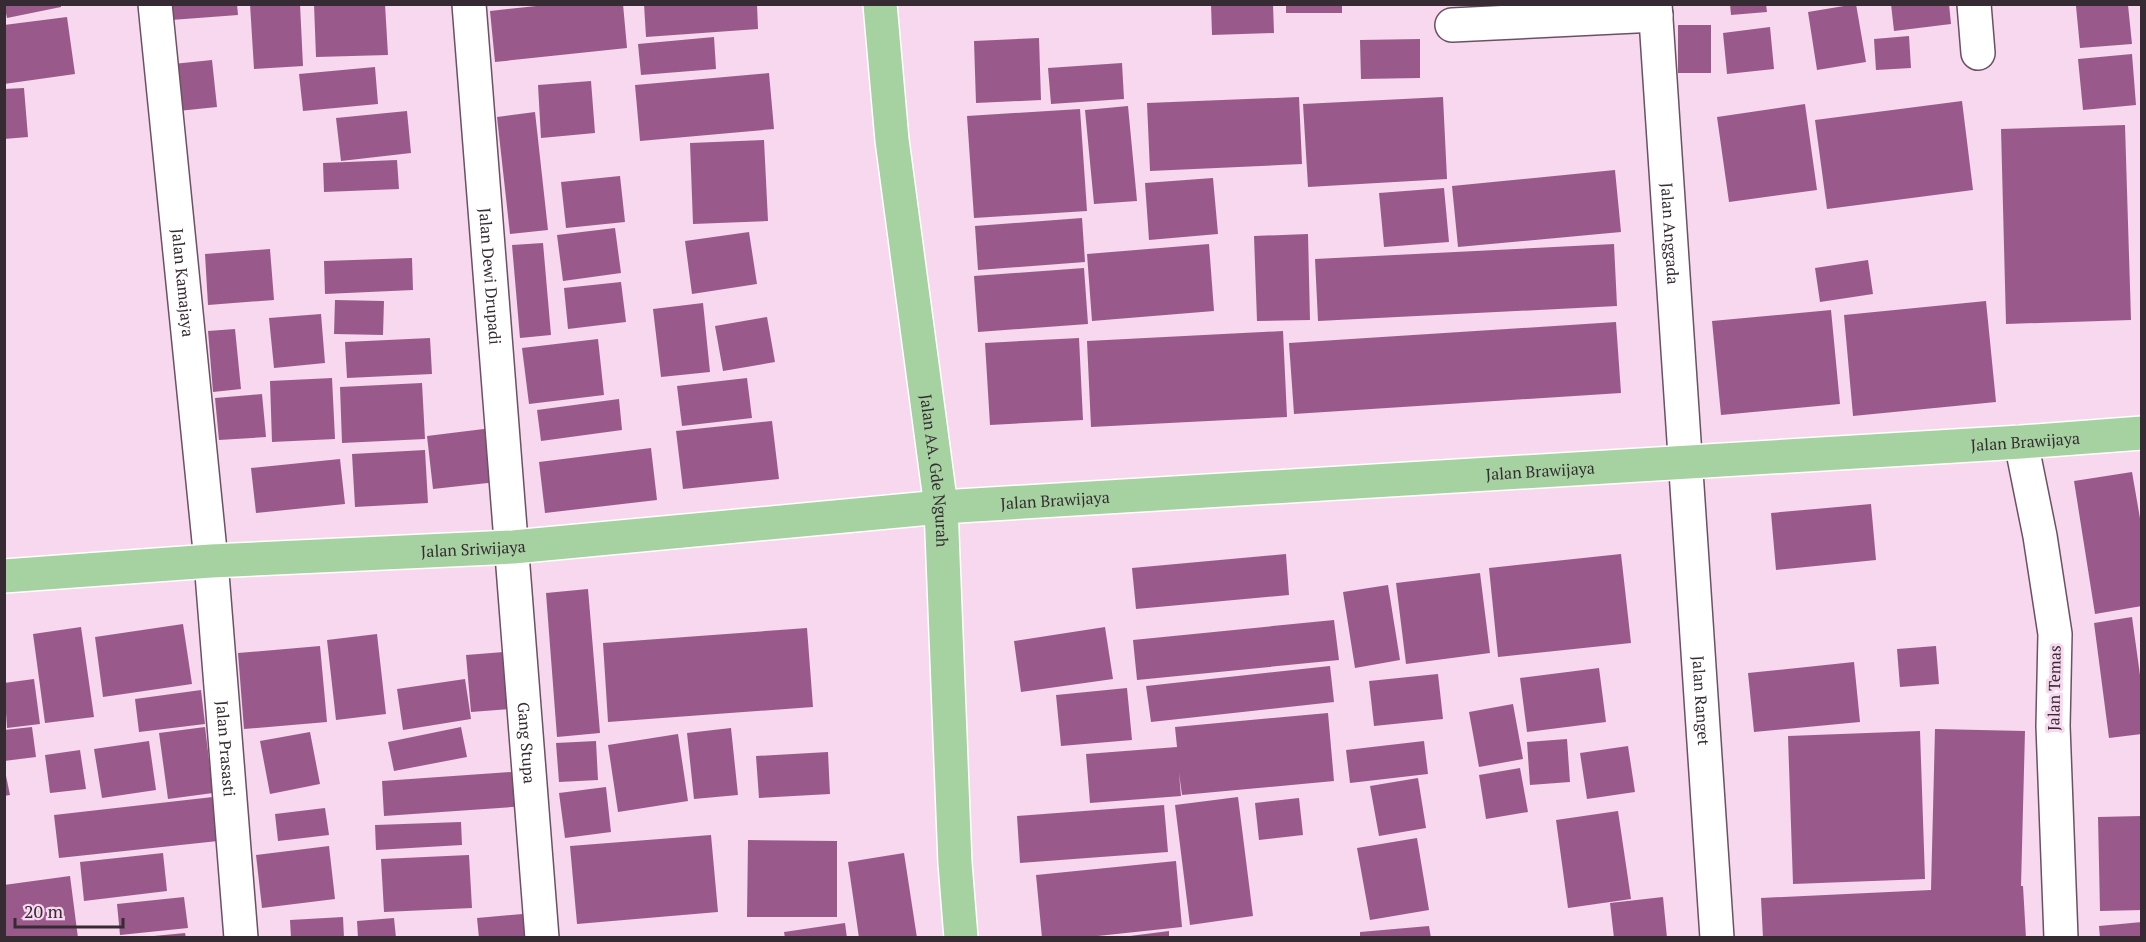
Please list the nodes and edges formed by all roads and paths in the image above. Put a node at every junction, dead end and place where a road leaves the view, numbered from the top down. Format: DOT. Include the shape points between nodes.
graph roads {
  1 [pos="155,4"];
  2 [pos="469,4"];
  3 [pos="880,4"];
  4 [pos="1974,4"];
  5 [pos="1655,10"];
  6 [pos="1452,25"];
  7 [pos="1978,52"];
  8 [pos="2142,433"];
  9 [pos="2021,442"];
  10 [pos="1686,462"];
  11 [pos="941,507"];
  12 [pos="513,547"];
  13 [pos="211,561"];
  14 [pos="4,576"];
  15 [pos="241,938"];
  16 [pos="542,938"];
  17 [pos="961,938"];
  18 [pos="1717,938"];
  19 [pos="2061,938"];
  1 -- 13 [label="street, Jalan Kamajaya"];
  2 -- 12 [label="street, Jalan Dewi Drupadi"];
  3 -- 11 [label="main road, Jalan AA. Gde Ngurah" via="892,140"];
  4 -- 7 [label="street"];
  5 -- 6 [label="street"];
  5 -- 10 [label="street, Jalan Anggada"];
  8 -- 9 [label="main road, Jalan Brawijaya"];
  9 -- 10 [label="main road, Jalan Brawijaya"];
  9 -- 19 [label="street, Jalan Temas" via="2055,634 2053,726"];
  10 -- 11 [label="main road, Jalan Brawijaya"];
  10 -- 18 [label="street, Jalan Ranget"];
  11 -- 12 [label="main road, Jalan Sriwijaya"];
  11 -- 17 [label="main road, Jalan AA. Gde Ngurah"];
  12 -- 13 [label="main road, Jalan Sriwijaya"];
  12 -- 16 [label="street, Gang Stupa"];
  13 -- 14 [label="main road, Jalan Sriwijaya"];
  13 -- 15 [label="street, Jalan Prasasti"];
}
